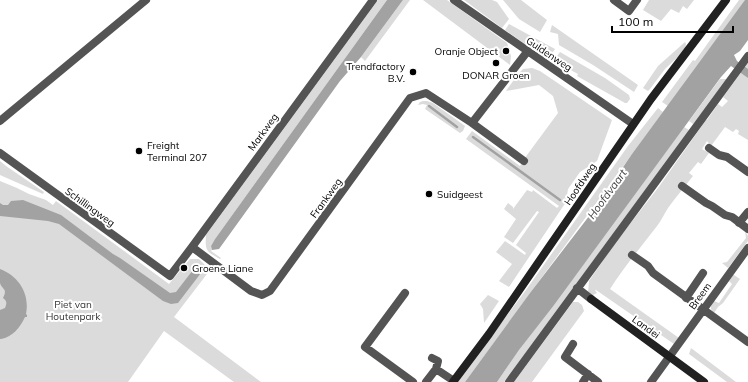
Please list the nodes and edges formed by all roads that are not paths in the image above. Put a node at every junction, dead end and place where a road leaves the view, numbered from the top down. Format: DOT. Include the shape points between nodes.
graph roads {
  1 [pos="146,0"];
  2 [pos="373,0"];
  3 [pos="454,0"];
  4 [pos="614,0"];
  5 [pos="637,0"];
  6 [pos="726,0"];
  7 [pos="527,52"];
  8 [pos="746,59"];
  9 [pos="0,121"];
  10 [pos="472,122"];
  11 [pos="633,124"];
  12 [pos="709,148"];
  13 [pos="0,154"];
  14 [pos="524,161"];
  15 [pos="748,172"];
  16 [pos="682,186"];
  17 [pos="748,212"];
  18 [pos="740,223"];
  19 [pos="748,229"];
  20 [pos="192,247"];
  21 [pos="748,248"];
  22 [pos="632,255"];
  23 [pos="703,273"];
  24 [pos="170,276"];
  25 [pos="577,288"];
  26 [pos="405,293"];
  27 [pos="686,298"];
  28 [pos="703,310"];
  29 [pos="748,342"];
  30 [pos="573,344"];
  31 [pos="669,357"];
  32 [pos="432,358"];
  33 [pos="436,368"];
  34 [pos="588,374"];
  35 [pos="413,382"];
  36 [pos="426,382"];
  37 [pos="453,382"];
  38 [pos="509,382"];
  39 [pos="583,382"];
  40 [pos="598,382"];
  41 [pos="651,382"];
  42 [pos="704,382"];
  1 -- 9 [label="street"];
  2 -- 20 [label="street, Markweg"];
  3 -- 7 [label="street, Guldenweg"];
  4 -- 5 [label="street" via="629,11"];
  6 -- 11 [label="street, Hoofdweg"];
  7 -- 10 [label="street"];
  7 -- 11 [label="street, Guldenweg"];
  8 -- 25 [label="street"];
  10 -- 14 [label="street, Frankweg"];
  10 -- 20 [label="street, Frankweg" via="426,93 410,98 270,292 262,295 251,291"];
  11 -- 37 [label="street, Hoofdweg" via="489,334"];
  12 -- 15 [label="street"];
  13 -- 24 [label="street, Schillingweg"];
  16 -- 18 [label="street"];
  17 -- 18 [label="street"];
  18 -- 19 [label="street"];
  20 -- 24 [label="street, Markweg"];
  21 -- 28 [label="street, Breem"];
  22 -- 27 [label="street"];
  23 -- 27 [label="street"];
  25 -- 31 [label="street, Landei"];
  25 -- 38 [label="street"];
  26 -- 35 [label="street" via="365,347"];
  27 -- 28 [label="street"];
  28 -- 29 [label="street"];
  28 -- 31 [label="street, Breem"];
  30 -- 34 [label="street" via="565,357"];
  31 -- 41 [label="street, Breem"];
  31 -- 42 [label="street, Landei"];
  32 -- 33 [label="street" via="438,361"];
  33 -- 36 [label="street"];
  33 -- 37 [label="street, Hoofdweg"];
  34 -- 39 [label="street"];
  34 -- 40 [label="street"];
}
